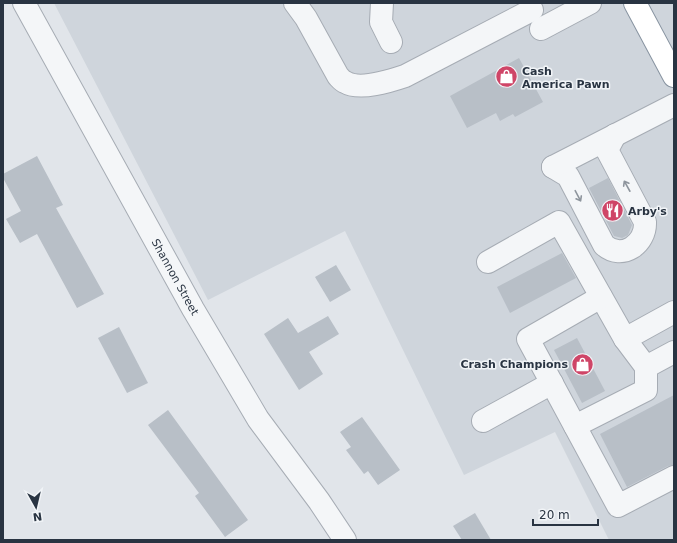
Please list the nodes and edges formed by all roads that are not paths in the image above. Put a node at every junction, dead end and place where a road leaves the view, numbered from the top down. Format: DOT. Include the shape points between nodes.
graph roads {
  1 [pos="24,3"];
  2 [pos="295,3"];
  3 [pos="382,3"];
  4 [pos="590,3"];
  5 [pos="641,5"];
  6 [pos="391,42"];
  7 [pos="674,76"];
  8 [pos="674,105"];
  9 [pos="615,135"];
  10 [pos="488,262"];
  11 [pos="601,297"];
  12 [pos="671,320"];
  13 [pos="625,339"];
  14 [pos="674,352"];
  15 [pos="646,367"];
  16 [pos="552,383"];
  17 [pos="483,421"];
  18 [pos="575,426"];
  19 [pos="674,477"];
  20 [pos="345,540"];
  1 -- 20 [label="street, Shannon Street" via="193,309 258,419"];
  2 -- 4 [label="street" via="338,76 344,82 355,86 386,82 405,76 536,19"];
  3 -- 6 [label="street" via="381,22"];
  5 -- 7 [label="highway"];
  8 -- 9 [label="street"];
  9 -- 9 [label="street, one-way" via="554,167 568,176 604,245 609,250 617,252 637,244 645,229 645,222 607,150"];
  10 -- 11 [label="street" via="558,222"];
  11 -- 13 [label="street"];
  11 -- 16 [label="street" via="528,339"];
  12 -- 13 [label="street"];
  13 -- 15 [label="street"];
  14 -- 15 [label="street"];
  15 -- 18 [label="street" via="646,390"];
  16 -- 17 [label="street"];
  16 -- 18 [label="street"];
  18 -- 19 [label="street" via="618,506"];
}
